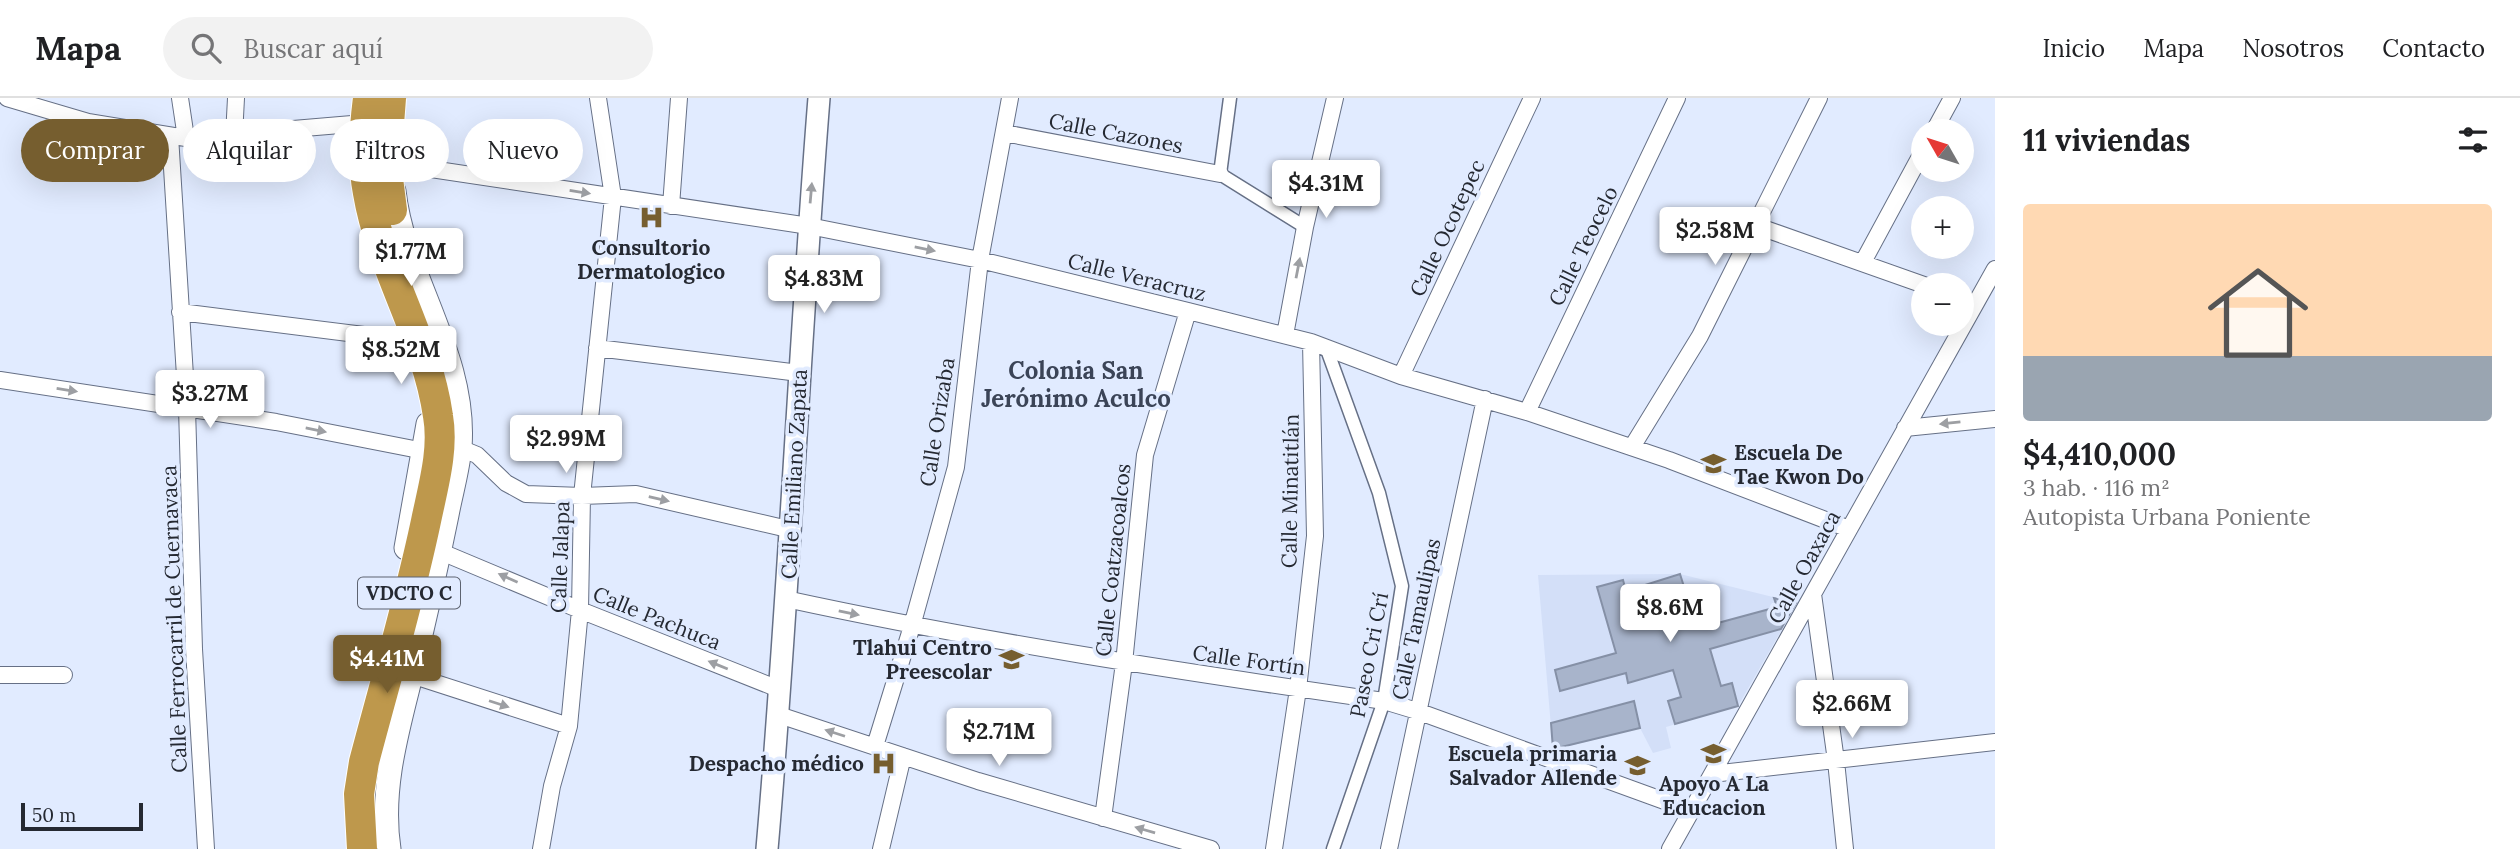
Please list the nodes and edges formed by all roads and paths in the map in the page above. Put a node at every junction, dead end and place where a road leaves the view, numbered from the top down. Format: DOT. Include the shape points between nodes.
graph roads {
  1 [pos="7,98"];
  2 [pos="180,98"];
  3 [pos="236,98"];
  4 [pos="393,98"];
  5 [pos="598,98"];
  6 [pos="679,98"];
  7 [pos="819,98"];
  8 [pos="1010,98"];
  9 [pos="1230,98"];
  10 [pos="1335,98"];
  11 [pos="1532,98"];
  12 [pos="1677,98"];
  13 [pos="1819,98"];
  14 [pos="1952,98"];
  15 [pos="366,106"];
  16 [pos="235,119"];
  17 [pos="309,119"];
  18 [pos="392,119"];
  19 [pos="1941,119"];
  20 [pos="1004,132"];
  21 [pos="178,137"];
  22 [pos="183,137"];
  23 [pos="449,172"];
  24 [pos="1911,173"];
  25 [pos="1220,174"];
  26 [pos="393,182"];
  27 [pos="614,197"];
  28 [pos="671,206"];
  29 [pos="809,226"];
  30 [pos="1757,226"];
  31 [pos="1306,227"];
  32 [pos="411,256"];
  33 [pos="980,260"];
  34 [pos="1863,262"];
  35 [pos="384,267"];
  36 [pos="1995,269"];
  37 [pos="1911,280"];
  38 [pos="395,295"];
  39 [pos="1974,295"];
  40 [pos="1188,311"];
  41 [pos="180,312"];
  42 [pos="1285,335"];
  43 [pos="1951,336"];
  44 [pos="412,341"];
  45 [pos="1319,345"];
  46 [pos="597,348"];
  47 [pos="799,373"];
  48 [pos="1401,376"];
  49 [pos="0,380"];
  50 [pos="1485,399"];
  51 [pos="187,408"];
  52 [pos="1527,412"];
  53 [pos="1995,419"];
  54 [pos="1905,428"];
  55 [pos="1632,447"];
  56 [pos="460,449"];
  57 [pos="424,451"];
  58 [pos="582,496"];
  59 [pos="1849,529"];
  60 [pos="792,530"];
  61 [pos="439,551"];
  62 [pos="1813,594"];
  63 [pos="786,599"];
  64 [pos="580,610"];
  65 [pos="912,626"];
  66 [pos="1124,663"];
  67 [pos="0,674"];
  68 [pos="64,674"];
  69 [pos="411,675"];
  70 [pos="1298,688"];
  71 [pos="781,690"];
  72 [pos="1384,701"];
  73 [pos="1418,710"];
  74 [pos="779,715"];
  75 [pos="367,722"];
  76 [pos="569,726"];
  77 [pos="396,732"];
  78 [pos="1995,742"];
  79 [pos="875,746"];
  80 [pos="903,756"];
  81 [pos="1836,761"];
  82 [pos="1712,774"];
  83 [pos="1692,811"];
  84 [pos="1102,818"];
  85 [pos="1201,847"];
  86 [pos="206,849"];
  87 [pos="347,849"];
  88 [pos="362,849"];
  89 [pos="380,849"];
  90 [pos="389,849"];
  91 [pos="541,849"];
  92 [pos="767,849"];
  93 [pos="881,849"];
  94 [pos="1274,849"];
  95 [pos="1333,849"];
  96 [pos="1389,849"];
  97 [pos="1670,849"];
  98 [pos="1845,849"];
  1 -- 21 [label="street" via="88,122"];
  2 -- 21 [label="street, Calle Ferrocarril de Cuernavaca"];
  3 -- 16 [label="street"];
  4 -- 18 [label="main road"];
  4 -- 89 [label="highway, VDCTO C, bridge" via="386,163 388,193 398,242 439,343 456,440 451,480 381,764"];
  5 -- 27 [label="street, Calle Jalapa"];
  6 -- 28 [label="street"];
  29 -- 7 [label="street, Calle Emiliano Zapata, one-way"];
  8 -- 20 [label="street, Calle Orizaba"];
  9 -- 25 [label="street"];
  10 -- 31 [label="street"];
  11 -- 48 [label="street, Calle Ocotepec"];
  12 -- 52 [label="street, Calle Teocelo"];
  13 -- 30 [label="street"];
  14 -- 19 [label="street"];
  15 -- 17 [label="street"];
  15 -- 35 [label="main road" via="364,190"];
  15 -- 88 [label="highway, VDCTO C, bridge" via="368,193 382,248 424,359 440,434 420,552 364,762 359,794"];
  20 -- 25 [label="street, Calle Cazones"];
  20 -- 33 [label="street, Calle Orizaba"];
  21 -- 22 [label="street"];
  21 -- 41 [label="street, Calle Ferrocarril de Cuernavaca"];
  23 -- 27 [label="street, Calle Veracruz, one-way"];
  24 -- 34 [label="street"];
  25 -- 31 [label="street"];
  26 -- 32 [label="main road"];
  27 -- 28 [label="street, Calle Veracruz"];
  27 -- 46 [label="street, Calle Jalapa"];
  28 -- 29 [label="street, Calle Veracruz"];
  29 -- 33 [label="street, Calle Veracruz, one-way"];
  29 -- 47 [label="street, Calle Emiliano Zapata"];
  30 -- 34 [label="street"];
  30 -- 55 [label="street" via="1700,336"];
  42 -- 31 [label="street, one-way"];
  32 -- 35 [label="main road" via="404,267"];
  32 -- 56 [label="main road" via="448,355"];
  33 -- 40 [label="street, Calle Veracruz"];
  33 -- 65 [label="street, Calle Orizaba" via="956,467"];
  34 -- 37 [label="street"];
  35 -- 38 [label="main road"];
  36 -- 39 [label="street, Calle Oaxaca"];
  38 -- 44 [label="main road"];
  38 -- 56 [label="main road" via="411,316 434,407"];
  40 -- 42 [label="street, Calle Veracruz"];
  40 -- 66 [label="street, Calle Coatzacoalcos" via="1145,455"];
  41 -- 44 [label="street"];
  41 -- 51 [label="street, Calle Ferrocarril de Cuernavaca"];
  42 -- 45 [label="street, Calle Veracruz"];
  43 -- 54 [label="street, Calle Oaxaca"];
  44 -- 57 [label="main road" via="429,417"];
  45 -- 48 [label="street, Calle Veracruz"];
  45 -- 70 [label="street, Calle Minatitlán" via="1315,536"];
  45 -- 72 [label="street, Paseo Cri Crí" via="1379,493 1402,586"];
  46 -- 47 [label="street"];
  46 -- 58 [label="street, Calle Jalapa"];
  47 -- 60 [label="street, Calle Emiliano Zapata"];
  48 -- 50 [label="street, Calle Veracruz"];
  49 -- 51 [label="street, one-way"];
  50 -- 52 [label="street, Calle Veracruz"];
  50 -- 73 [label="street, Calle Tamaulipas"];
  51 -- 57 [label="street, one-way"];
  51 -- 86 [label="street, Calle Ferrocarril de Cuernavaca"];
  52 -- 55 [label="street, Calle Veracruz"];
  53 -- 54 [label="street, one-way"];
  54 -- 59 [label="street, Calle Oaxaca"];
  55 -- 59 [label="street, Calle Veracruz"];
  56 -- 57 [label="street"];
  56 -- 58 [label="street" via="477,454 506,483 526,494"];
  56 -- 61 [label="main road"];
  57 -- 75 [label="main road"];
  58 -- 60 [label="street, one-way" via="636,494"];
  58 -- 64 [label="street, Calle Jalapa"];
  59 -- 62 [label="street, Calle Oaxaca"];
  60 -- 63 [label="street, Calle Emiliano Zapata"];
  64 -- 61 [label="street, Calle Pachuca, one-way"];
  61 -- 69 [label="main road"];
  62 -- 81 [label="street"];
  62 -- 82 [label="street, Calle Oaxaca"];
  63 -- 65 [label="street, Calle Fortín, one-way"];
  63 -- 71 [label="street, Calle Emiliano Zapata"];
  71 -- 64 [label="street, Calle Pachuca, one-way"];
  64 -- 76 [label="street, Calle Jalapa"];
  65 -- 66 [label="street, Calle Fortín"];
  65 -- 79 [label="street, Calle Orizaba"];
  66 -- 70 [label="street, Calle Fortín"];
  66 -- 84 [label="street, Calle Coatzacoalcos"];
  67 -- 68 [label="street"];
  69 -- 76 [label="street, one-way"];
  69 -- 77 [label="main road"];
  70 -- 72 [label="street, Calle Fortín"];
  70 -- 94 [label="street, Calle Minatitlán"];
  71 -- 74 [label="street, Calle Emiliano Zapata"];
  72 -- 73 [label="street, Calle Fortín"];
  72 -- 95 [label="street, Paseo Cri Crí"];
  73 -- 83 [label="street, Calle Fortín"];
  73 -- 96 [label="street, Calle Tamaulipas"];
  79 -- 74 [label="street, one-way"];
  74 -- 92 [label="street, Calle Emiliano Zapata"];
  75 -- 77 [label="main road" via="380,715"];
  75 -- 87 [label="main road" via="352,781"];
  76 -- 91 [label="street, Calle Jalapa"];
  77 -- 90 [label="main road" via="387,794"];
  78 -- 81 [label="street"];
  79 -- 80 [label="street"];
  80 -- 84 [label="street"];
  80 -- 93 [label="street"];
  81 -- 82 [label="street"];
  81 -- 98 [label="street"];
  82 -- 83 [label="street, Calle Oaxaca"];
  83 -- 97 [label="street, Calle Oaxaca"];
  85 -- 84 [label="street, one-way"];
}
